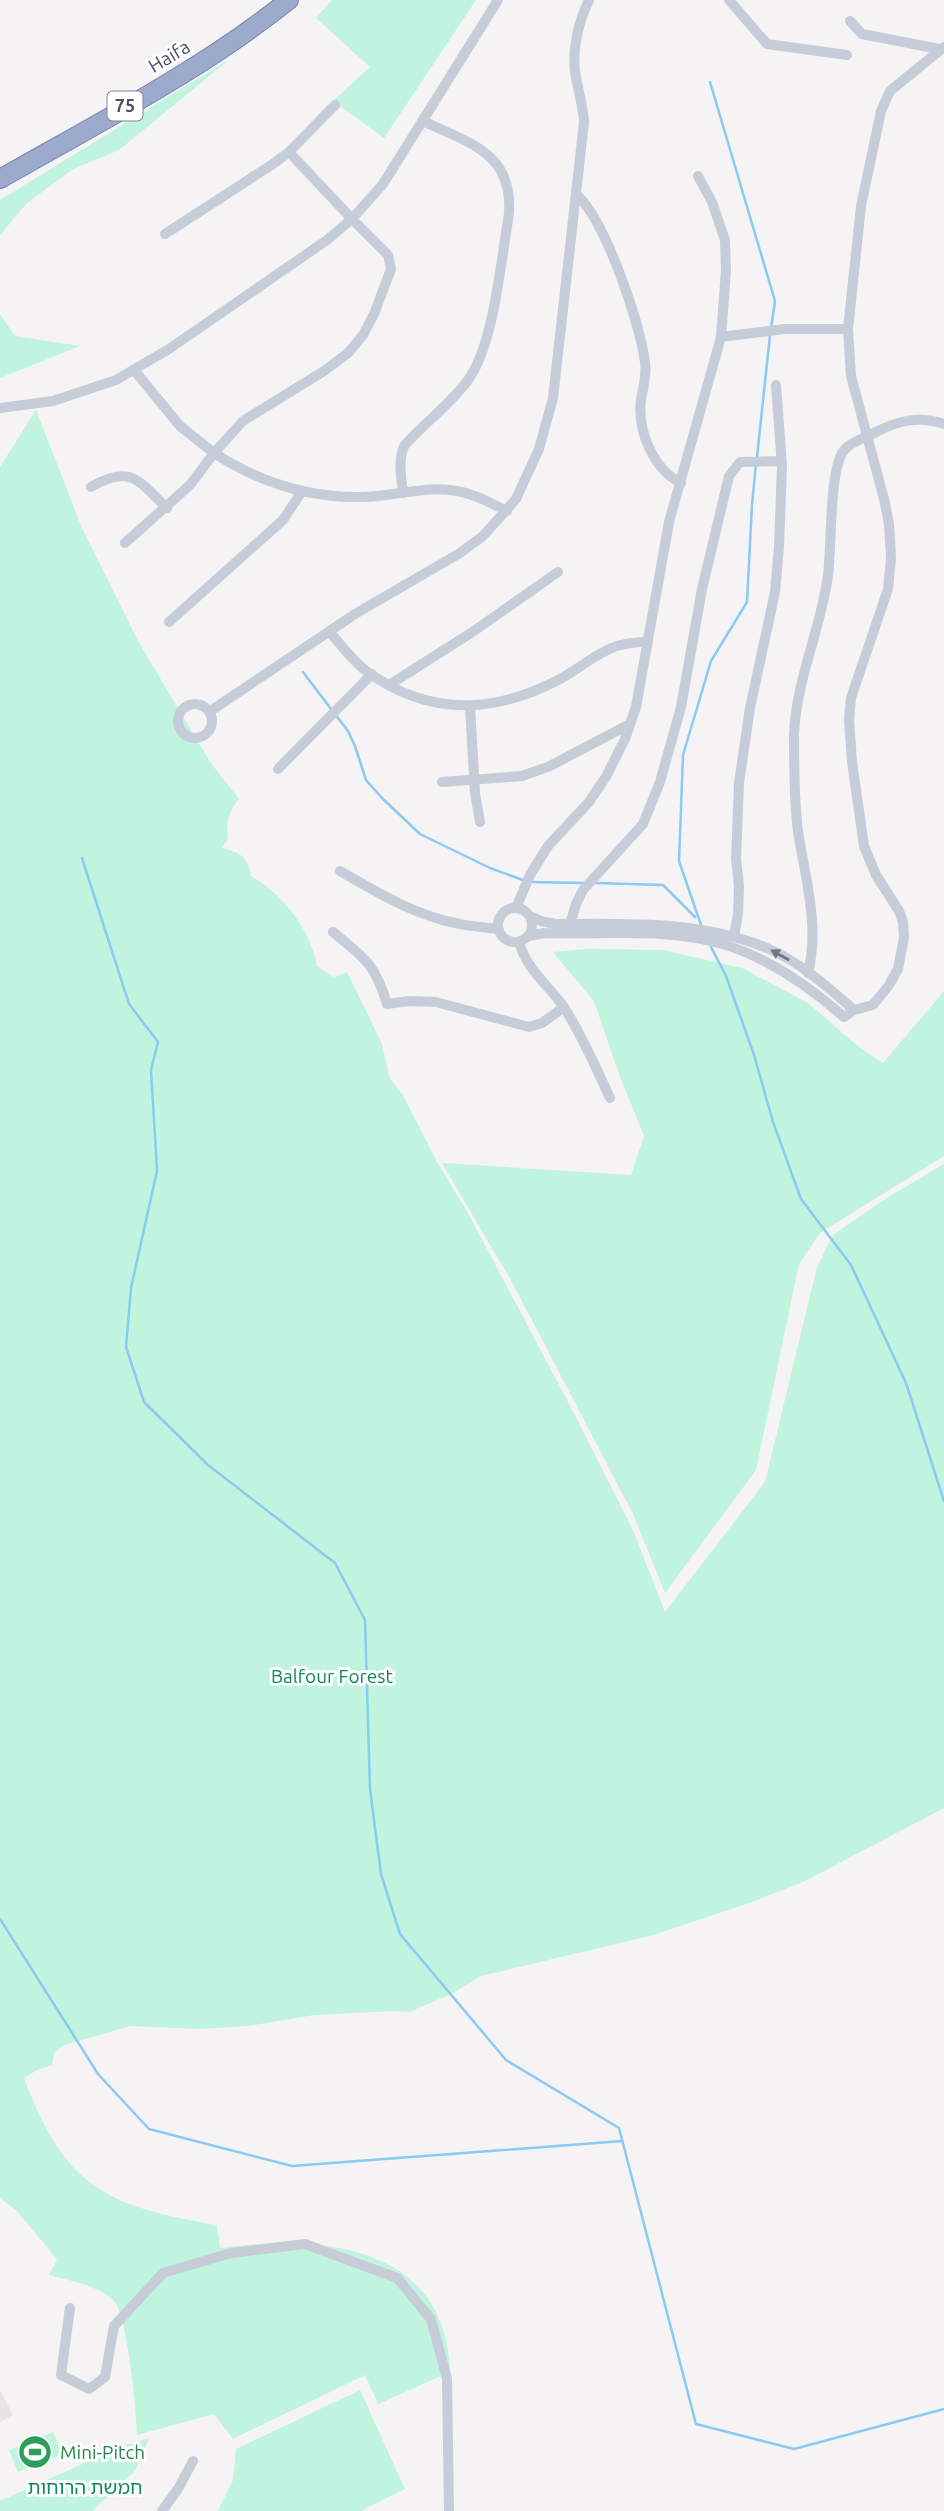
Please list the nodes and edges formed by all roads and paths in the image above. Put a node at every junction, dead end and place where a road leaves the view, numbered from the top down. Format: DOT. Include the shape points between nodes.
graph roads {
  1 [pos="286,0"];
  2 [pos="498,0"];
  3 [pos="589,0"];
  4 [pos="729,0"];
  5 [pos="850,21"];
  6 [pos="942,48"];
  7 [pos="847,55"];
  8 [pos="335,105"];
  9 [pos="423,121"];
  10 [pos="289,152"];
  11 [pos="698,176"];
  12 [pos="0,179"];
  13 [pos="576,194"];
  14 [pos="352,219"];
  15 [pos="165,234"];
  16 [pos="848,329"];
  17 [pos="721,337"];
  18 [pos="134,370"];
  19 [pos="776,385"];
  20 [pos="0,408"];
  21 [pos="944,424"];
  22 [pos="866,437"];
  23 [pos="214,453"];
  24 [pos="782,461"];
  25 [pos="681,483"];
  26 [pos="91,487"];
  27 [pos="302,491"];
  28 [pos="403,493"];
  29 [pos="167,508"];
  30 [pos="506,511"];
  31 [pos="125,543"];
  32 [pos="558,572"];
  33 [pos="169,622"];
  34 [pos="329,631"];
  35 [pos="647,642"];
  36 [pos="372,674"];
  37 [pos="389,685"];
  38 [pos="470,706"];
  39 [pos="209,712"];
  40 [pos="630,724"];
  41 [pos="278,769"];
  42 [pos="474,780"];
  43 [pos="442,782"];
  44 [pos="480,822"];
  45 [pos="340,871"];
  46 [pos="516,908"];
  47 [pos="530,916"];
  48 [pos="570,924"];
  49 [pos="498,929"];
  50 [pos="677,931"];
  51 [pos="333,932"];
  52 [pos="524,939"];
  53 [pos="727,939"];
  54 [pos="808,973"];
  55 [pos="564,1007"];
  56 [pos="854,1010"];
  57 [pos="610,1098"];
  58 [pos="70,2308"];
  59 [pos="193,2461"];
  60 [pos="162,2511"];
  61 [pos="449,2511"];
  1 -- 12 [label="highway, Haifa / 75" via="249,31 173,79"];
  2 -- 9 [label="street"];
  3 -- 13 [label="street" via="574,52 584,122"];
  4 -- 7 [label="street" via="767,44"];
  5 -- 6 [label="street" via="862,34"];
  6 -- 16 [label="street" via="890,91 881,111 861,206"];
  8 -- 10 [label="street"];
  9 -- 14 [label="street" via="383,184"];
  9 -- 28 [label="street" via="491,157 506,177 510,199 482,354 458,392 404,446 400,457"];
  10 -- 14 [label="street"];
  10 -- 15 [label="street"];
  11 -- 17 [label="street" via="725,240"];
  13 -- 25 [label="street" via="592,213 635,320 645,364 642,430 666,473"];
  13 -- 30 [label="street" via="553,398 539,449"];
  14 -- 18 [label="street"];
  14 -- 23 [label="street" via="388,256 391,269 363,335 324,371 243,421"];
  16 -- 17 [label="street" via="785,329"];
  16 -- 22 [label="street" via="851,376"];
  17 -- 25 [label="street"];
  18 -- 20 [label="street" via="53,401"];
  18 -- 23 [label="street" via="180,426"];
  19 -- 24 [label="street"];
  21 -- 22 [label="street" via="917,419 897,422"];
  22 -- 54 [label="street" via="843,452 837,472 828,575 798,699 794,735 798,827 813,919"];
  22 -- 56 [label="street" via="889,524 891,558 884,601 851,698 852,762 864,846 899,911 904,937 898,969 889,985 873,1005"];
  23 -- 27 [label="street" via="265,481"];
  23 -- 29 [label="street"];
  24 -- 48 [label="street" via="740,462 729,476 681,707 660,782 643,824 583,890"];
  24 -- 53 [label="street" via="775,592 738,783 738,914"];
  25 -- 35 [label="street" via="669,522"];
  26 -- 29 [label="street" via="113,476 133,478"];
  27 -- 28 [label="street" via="358,498"];
  27 -- 33 [label="street" via="283,520"];
  28 -- 30 [label="street" via="454,490"];
  29 -- 31 [label="street"];
  30 -- 34 [label="street" via="460,553"];
  32 -- 37 [label="street"];
  34 -- 36 [label="street"];
  34 -- 39 [label="street"];
  35 -- 38 [label="street" via="607,649 562,678 518,698"];
  35 -- 40 [label="street"];
  36 -- 37 [label="street"];
  36 -- 41 [label="street"];
  37 -- 38 [label="street" via="417,698"];
  38 -- 42 [label="street"];
  40 -- 42 [label="street" via="550,766 522,776"];
  40 -- 46 [label="street" via="607,775 548,846"];
  42 -- 43 [label="street"];
  42 -- 44 [label="street"];
  45 -- 49 [label="street" via="415,911"];
  46 -- 47 [label="street"];
  46 -- 49 [label="street" via="503,913"];
  47 -- 48 [label="street"];
  47 -- 52 [label="street" via="533,925"];
  48 -- 50 [label="street"];
  49 -- 52 [label="street" via="504,938"];
  50 -- 52 [label="street" via="544,933"];
  50 -- 53 [label="street"];
  51 -- 55 [label="street" via="366,958 387,1004 436,1002 529,1027"];
  52 -- 55 [label="street" via="526,962"];
  54 -- 53 [label="street, one-way" via="769,949"];
  53 -- 56 [label="street" via="844,1017"];
  54 -- 56 [label="street"];
  55 -- 57 [label="street"];
  58 -- 61 [label="street" via="61,2375 89,2389 105,2377 114,2326 163,2273 231,2253 305,2244 397,2278 431,2319 447,2379"];
  59 -- 60 [label="street"];
}
